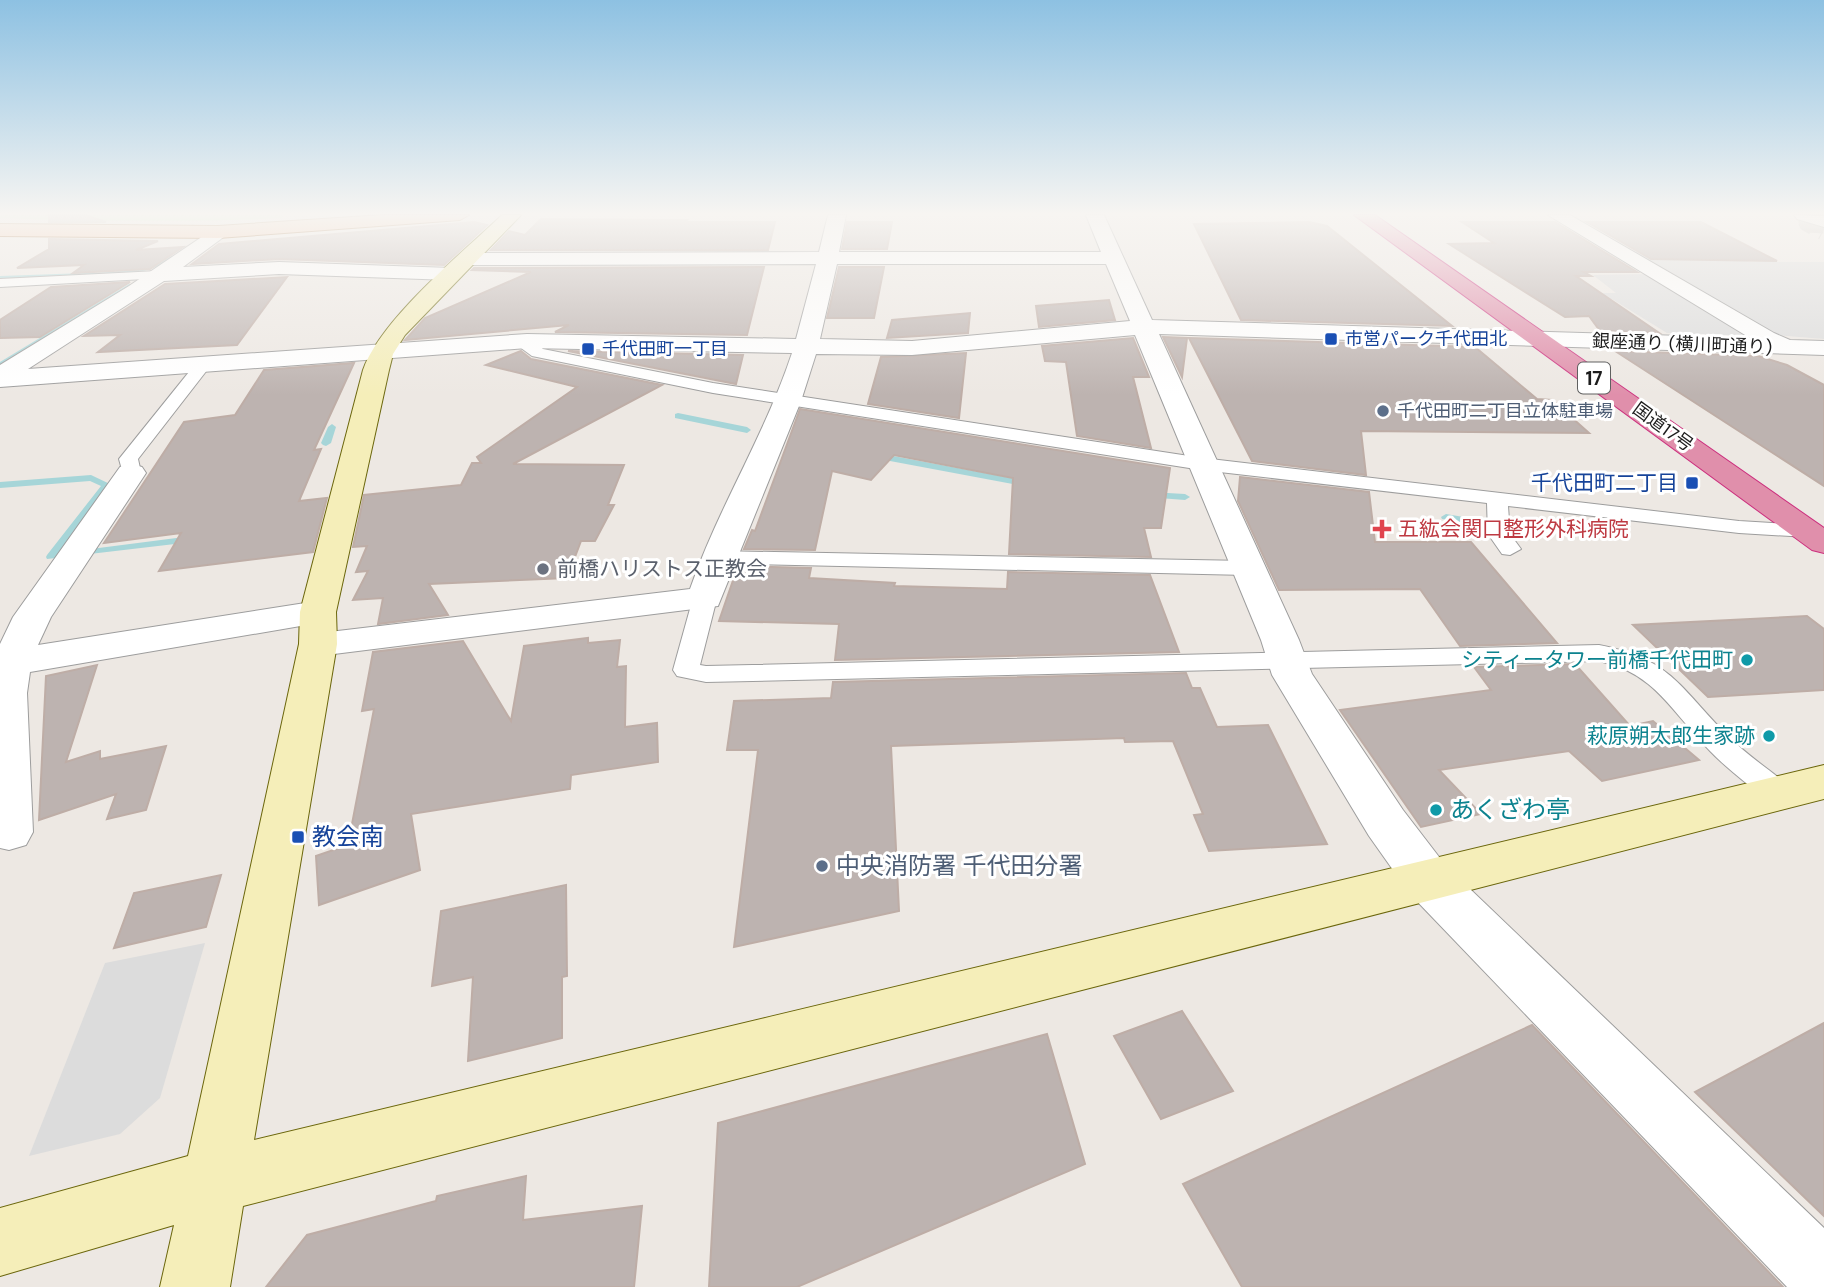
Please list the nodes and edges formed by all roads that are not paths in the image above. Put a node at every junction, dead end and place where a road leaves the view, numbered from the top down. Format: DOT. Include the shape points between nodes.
graph roads {
  1 [pos="157,275"];
  2 [pos="158,275"];
  3 [pos="450,275"];
  4 [pos="824,275"];
  5 [pos="1121,275"];
  6 [pos="1449,275"];
  7 [pos="1659,275"];
  8 [pos="0,283"];
  9 [pos="1144,327"];
  10 [pos="1541,339"];
  11 [pos="527,341"];
  12 [pos="806,345"];
  13 [pos="1794,347"];
  14 [pos="1824,348"];
  15 [pos="382,354"];
  16 [pos="1824,361"];
  17 [pos="203,365"];
  18 [pos="0,377"];
  19 [pos="788,400"];
  20 [pos="1202,464"];
  21 [pos="131,473"];
  22 [pos="1497,499"];
  23 [pos="1816,537"];
  24 [pos="1510,549"];
  25 [pos="716,558"];
  26 [pos="1247,568"];
  27 [pos="705,598"];
  28 [pos="318,628"];
  29 [pos="12,662"];
  30 [pos="1288,662"];
  31 [pos="1801,788"];
  32 [pos="4,833"];
  33 [pos="1429,880"];
  34 [pos="216,1181"];
  35 [pos="0,1242"];
  36 [pos="1824,1276"];
  37 [pos="195,1287"];
  1 -- 8 [label="lane"];
  2 -- 18 [label="street"];
  3 -- 15 [label="street" via="396,331"];
  4 -- 12 [label="street"];
  5 -- 9 [label="street"];
  6 -- 10 [label="highway, 国道17号 / 17"];
  7 -- 13 [label="street" via="1766,338"];
  9 -- 10 [label="street, 銀座通り (横川町通り)"];
  9 -- 12 [label="street, 銀座通り (横川町通り)" via="912,348"];
  9 -- 20 [label="street"];
  10 -- 13 [label="street, 銀座通り (横川町通り)"];
  10 -- 23 [label="highway, 国道17号 / 17"];
  11 -- 12 [label="street, 銀座通り (横川町通り)"];
  11 -- 15 [label="street, 銀座通り (横川町通り)"];
  11 -- 19 [label="lane" via="525,345 538,353"];
  12 -- 19 [label="street"];
  13 -- 14 [label="street, 銀座通り (横川町通り)"];
  13 -- 16 [label="street"];
  15 -- 17 [label="street, 銀座通り (横川町通り)"];
  15 -- 28 [label="street"];
  17 -- 18 [label="street, 銀座通り (横川町通り)"];
  17 -- 21 [label="lane" via="128,459"];
  19 -- 20 [label="lane"];
  19 -- 25 [label="street"];
  20 -- 22 [label="lane"];
  20 -- 26 [label="street"];
  21 -- 29 [label="street" via="32,617"];
  22 -- 23 [label="lane"];
  22 -- 24 [label="lane" via="1499,534"];
  25 -- 26 [label="lane"];
  25 -- 27 [label="street"];
  26 -- 30 [label="street"];
  27 -- 28 [label="street"];
  27 -- 30 [label="lane" via="687,670 706,674"];
  28 -- 29 [label="street"];
  28 -- 34 [label="street"];
  29 -- 32 [label="street" via="7,693"];
  30 -- 31 [label="lane" via="1598,653 1626,657 1664,681 1716,742"];
  30 -- 33 [label="street" via="1386,823"];
  31 -- 33 [label="street"];
  33 -- 34 [label="street"];
  33 -- 36 [label="street"];
  34 -- 35 [label="street"];
  34 -- 37 [label="street"];
}
